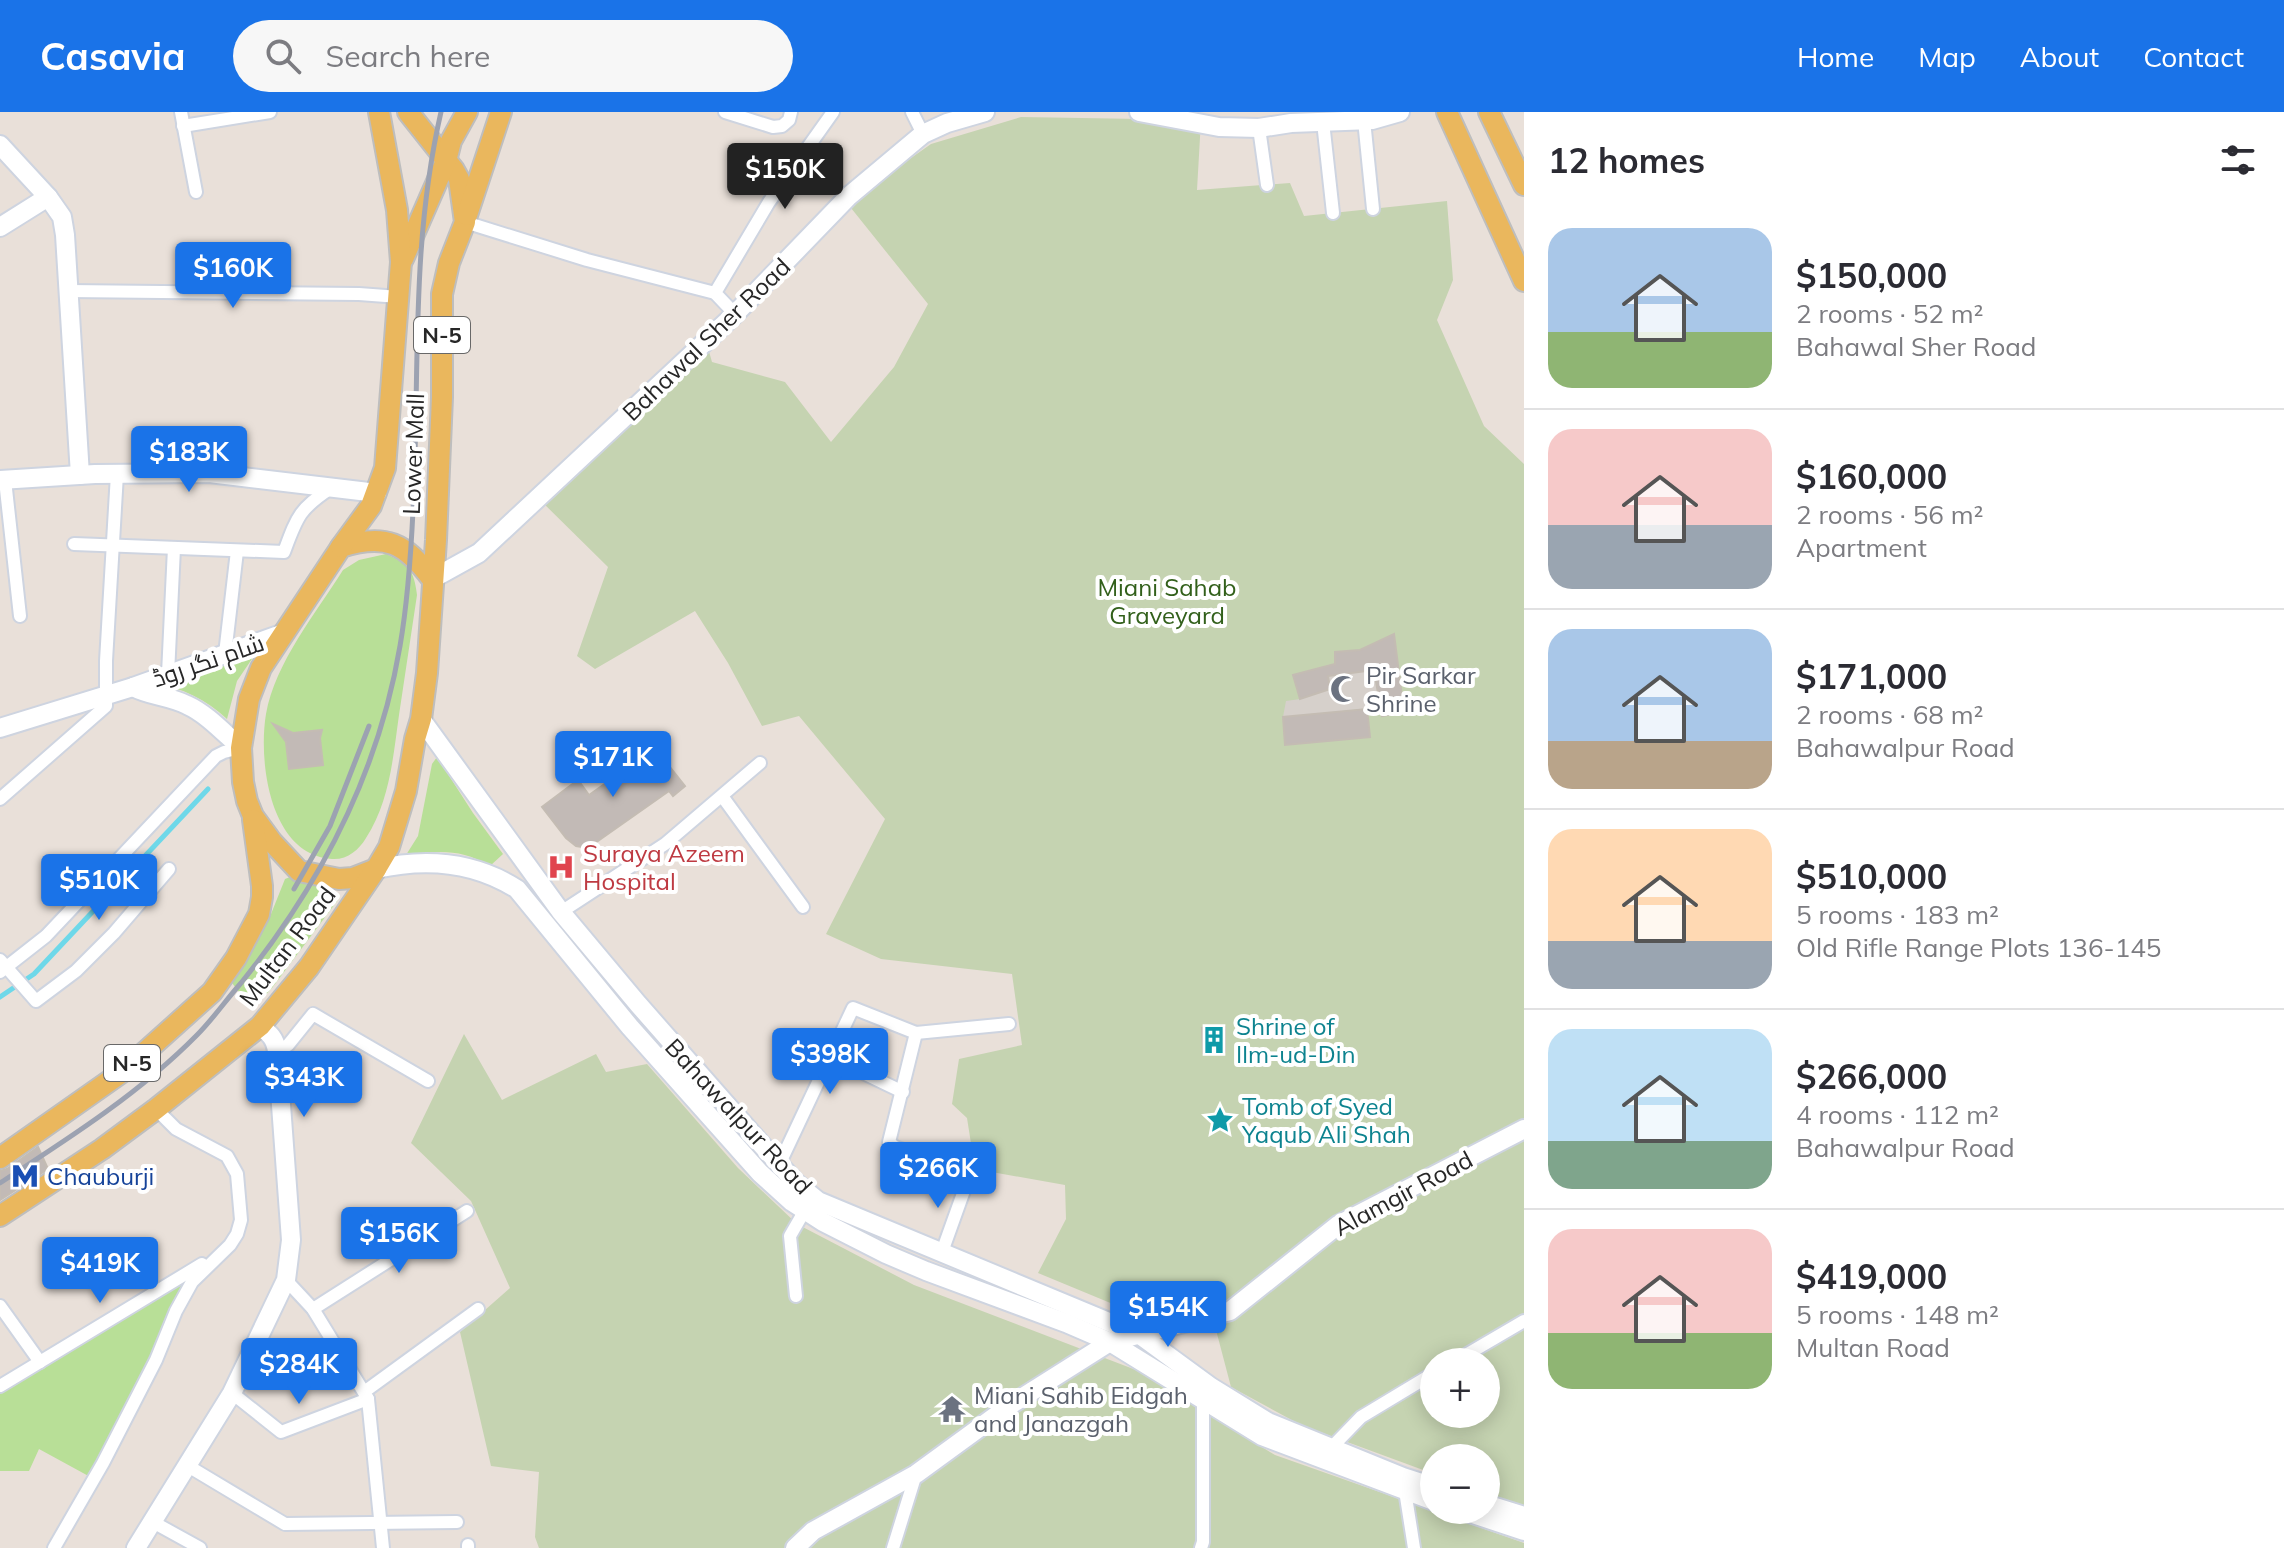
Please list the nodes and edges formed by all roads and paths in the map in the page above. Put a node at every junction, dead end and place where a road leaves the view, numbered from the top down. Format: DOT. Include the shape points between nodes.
graph roads {
  1 [pos="181,112"];
  2 [pos="270,112"];
  3 [pos="379,112"];
  4 [pos="408,112"];
  5 [pos="467,112"];
  6 [pos="501,112"];
  7 [pos="725,112"];
  8 [pos="791,112"];
  9 [pos="833,112"];
  10 [pos="912,112"];
  11 [pos="1139,112"];
  12 [pos="1400,112"];
  13 [pos="1447,112"];
  14 [pos="1489,112"];
  15 [pos="973,113"];
  16 [pos="1291,117"];
  17 [pos="1364,120"];
  18 [pos="1323,122"];
  19 [pos="183,126"];
  20 [pos="1259,128"];
  21 [pos="923,134"];
  22 [pos="0,145"];
  23 [pos="446,161"];
  24 [pos="1267,185"];
  25 [pos="1524,185"];
  26 [pos="196,192"];
  27 [pos="48,197"];
  28 [pos="1373,209"];
  29 [pos="1333,213"];
  30 [pos="465,222"];
  31 [pos="0,227"];
  32 [pos="401,262"];
  33 [pos="1524,281"];
  34 [pos="68,291"];
  35 [pos="715,293"];
  36 [pos="399,297"];
  37 [pos="735,314"];
  38 [pos="117,474"];
  39 [pos="80,475"];
  40 [pos="3,480"];
  41 [pos="331,488"];
  42 [pos="377,493"];
  43 [pos="74,544"];
  44 [pos="113,546"];
  45 [pos="341,547"];
  46 [pos="174,548"];
  47 [pos="237,551"];
  48 [pos="432,579"];
  49 [pos="20,616"];
  50 [pos="284,633"];
  51 [pos="225,654"];
  52 [pos="168,674"];
  53 [pos="133,687"];
  54 [pos="106,695"];
  55 [pos="421,719"];
  56 [pos="0,728"];
  57 [pos="241,748"];
  58 [pos="760,763"];
  59 [pos="722,796"];
  60 [pos="0,799"];
  61 [pos="253,816"];
  62 [pos="169,869"];
  63 [pos="376,869"];
  64 [pos="803,907"];
  65 [pos="561,912"];
  66 [pos="5,969"];
  67 [pos="1009,1024"];
  68 [pos="260,1026"];
  69 [pos="916,1033"];
  70 [pos="277,1051"];
  71 [pos="828,1056"];
  72 [pos="428,1081"];
  73 [pos="903,1092"];
  74 [pos="156,1109"];
  75 [pos="1524,1129"];
  76 [pos="0,1158"];
  77 [pos="779,1165"];
  78 [pos="805,1210"];
  79 [pos="467,1211"];
  80 [pos="0,1216"];
  81 [pos="942,1252"];
  82 [pos="218,1255"];
  83 [pos="286,1280"];
  84 [pos="796,1296"];
  85 [pos="0,1306"];
  86 [pos="313,1309"];
  87 [pos="478,1309"];
  88 [pos="1524,1321"];
  89 [pos="1140,1335"];
  90 [pos="1110,1342"];
  91 [pos="1478,1348"];
  92 [pos="40,1362"];
  93 [pos="1420,1381"];
  94 [pos="0,1386"];
  95 [pos="232,1393"];
  96 [pos="366,1396"];
  97 [pos="1203,1400"];
  98 [pos="1331,1448"];
  99 [pos="188,1466"];
  100 [pos="916,1474"];
  101 [pos="1404,1484"];
  102 [pos="1420,1486"];
  103 [pos="1420,1493"];
  104 [pos="1500,1508"];
  105 [pos="1524,1516"];
  106 [pos="151,1521"];
  107 [pos="457,1522"];
  108 [pos="381,1523"];
  109 [pos="1500,1523"];
  110 [pos="1524,1531"];
  111 [pos="54,1548"];
  112 [pos="136,1548"];
  113 [pos="200,1548"];
  114 [pos="383,1548"];
  115 [pos="795,1548"];
  116 [pos="893,1548"];
  117 [pos="1201,1548"];
  118 [pos="1414,1548"];
  1 -- 19 [label="street"];
  2 -- 19 [label="street"];
  3 -- 32 [label="main road, Lower Mall / N-5"];
  4 -- 23 [label="main road, Lower Mall / N-5"];
  5 -- 23 [label="main road"];
  6 -- 30 [label="main road"];
  7 -- 8 [label="street" via="773,127 782,126"];
  9 -- 35 [label="street" via="769,202"];
  10 -- 21 [label="street"];
  11 -- 20 [label="main road" via="1219,127"];
  12 -- 17 [label="main road"];
  13 -- 33 [label="main road"];
  14 -- 25 [label="main road"];
  15 -- 21 [label="main road, Bahawal Sher Road"];
  16 -- 18 [label="main road"];
  16 -- 20 [label="main road"];
  17 -- 18 [label="main road"];
  17 -- 28 [label="street"];
  18 -- 29 [label="street"];
  19 -- 26 [label="street"];
  20 -- 24 [label="street"];
  21 -- 37 [label="main road, Bahawal Sher Road" via="849,196"];
  22 -- 27 [label="main road"];
  23 -- 30 [label="main road, Lower Mall / N-5" via="459,179"];
  23 -- 32 [label="main road"];
  27 -- 31 [label="main road"];
  27 -- 34 [label="main road" via="62,217"];
  30 -- 35 [label="street"];
  30 -- 48 [label="main road, Lower Mall / N-5" via="442,294"];
  32 -- 36 [label="main road, Lower Mall / N-5"];
  34 -- 36 [label="street"];
  34 -- 39 [label="main road"];
  35 -- 37 [label="street"];
  36 -- 42 [label="main road, Lower Mall / N-5" via="385,468"];
  37 -- 48 [label="main road, Bahawal Sher Road" via="479,553"];
  38 -- 39 [label="main road"];
  38 -- 41 [label="main road" via="209,473"];
  38 -- 44 [label="street"];
  39 -- 40 [label="main road"];
  40 -- 49 [label="street"];
  41 -- 42 [label="main road"];
  41 -- 47 [label="street" via="304,508 284,552"];
  42 -- 45 [label="main road, N-5"];
  43 -- 44 [label="street"];
  44 -- 46 [label="street"];
  44 -- 54 [label="street"];
  45 -- 48 [label="main road" via="357,542 395,544 418,559"];
  45 -- 50 [label="main road, N-5"];
  46 -- 47 [label="street"];
  46 -- 52 [label="street"];
  47 -- 51 [label="street"];
  48 -- 55 [label="main road, N-5"];
  50 -- 51 [label="main road, شام نگر روڈ"];
  50 -- 57 [label="main road, N-5" via="254,683"];
  51 -- 52 [label="main road, شام نگر روڈ"];
  52 -- 53 [label="main road, شام نگر روڈ"];
  53 -- 54 [label="main road, شام نگر روڈ"];
  53 -- 57 [label="main road, شام نگر روڈ" via="188,705"];
  54 -- 56 [label="main road, شام نگر روڈ"];
  54 -- 60 [label="street" via="106,706 97,716"];
  55 -- 63 [label="main road, N-5" via="395,831"];
  55 -- 65 [label="main road, Bahawalpur Road"];
  57 -- 61 [label="main road, N-5"];
  57 -- 66 [label="street" via="206,765 46,936"];
  58 -- 59 [label="street"];
  59 -- 64 [label="street"];
  59 -- 65 [label="street" via="665,844"];
  61 -- 63 [label="main road, N-5" via="299,871 339,879"];
  61 -- 76 [label="main road, Multan Road / N-5" via="262,886 259,914 212,992 125,1070"];
  62 -- 66 [label="street" via="76,971 36,1001"];
  63 -- 68 [label="main road, Multan Road / N-5" via="309,967"];
  63 -- 78 [label="main road, Bahawalpur Road" via="439,862 495,876 517,889 760,1173"];
  65 -- 77 [label="main road, Bahawalpur Road"];
  67 -- 69 [label="street"];
  68 -- 70 [label="main road" via="272,1035"];
  68 -- 74 [label="main road, Multan Road / N-5"];
  69 -- 71 [label="street" via="853,1008"];
  69 -- 73 [label="street"];
  70 -- 72 [label="street" via="313,1014"];
  70 -- 83 [label="main road" via="291,1240"];
  71 -- 73 [label="street"];
  71 -- 77 [label="street"];
  73 -- 81 [label="street" via="889,1142 967,1175"];
  74 -- 80 [label="main road, Multan Road / N-5"];
  74 -- 82 [label="street" via="176,1129 227,1156 237,1174 241,1220 230,1245"];
  75 -- 89 [label="main road, Alamgir Road" via="1338,1225 1230,1311"];
  77 -- 81 [label="main road, Bahawalpur Road" via="818,1201"];
  78 -- 84 [label="street" via="790,1236"];
  78 -- 90 [label="main road, Bahawalpur Road" via="900,1260"];
  79 -- 86 [label="street"];
  81 -- 89 [label="main road, Bahawalpur Road"];
  82 -- 92 [label="street"];
  82 -- 111 [label="street" via="192,1282 103,1463"];
  83 -- 86 [label="street"];
  83 -- 95 [label="main road"];
  85 -- 92 [label="street"];
  86 -- 96 [label="street"];
  87 -- 96 [label="street"];
  88 -- 91 [label="street"];
  89 -- 90 [label="main road, Alamgir Road"];
  89 -- 98 [label="main road, Bahawalpur Road" via="1268,1422"];
  90 -- 97 [label="main road, Bahawalpur Road"];
  90 -- 100 [label="main road, Alamgir Road"];
  92 -- 94 [label="street"];
  93 -- 98 [label="street" via="1361,1417"];
  95 -- 96 [label="street" via="281,1432"];
  95 -- 99 [label="main road"];
  96 -- 108 [label="street"];
  97 -- 101 [label="main road, Bahawalpur Road" via="1262,1436"];
  97 -- 117 [label="street"];
  98 -- 101 [label="main road, Bahawalpur Road"];
  99 -- 106 [label="main road"];
  99 -- 108 [label="street" via="285,1524"];
  100 -- 115 [label="main road, Alamgir Road" via="813,1531"];
  100 -- 116 [label="street"];
  101 -- 102 [label="main road, Bahawalpur Road"];
  101 -- 103 [label="main road, Bahawalpur Road"];
  101 -- 118 [label="street"];
  104 -- 105 [label="main road"];
  106 -- 112 [label="main road"];
  106 -- 113 [label="street"];
  107 -- 108 [label="street"];
  108 -- 114 [label="street"];
  109 -- 110 [label="main road"];
}
